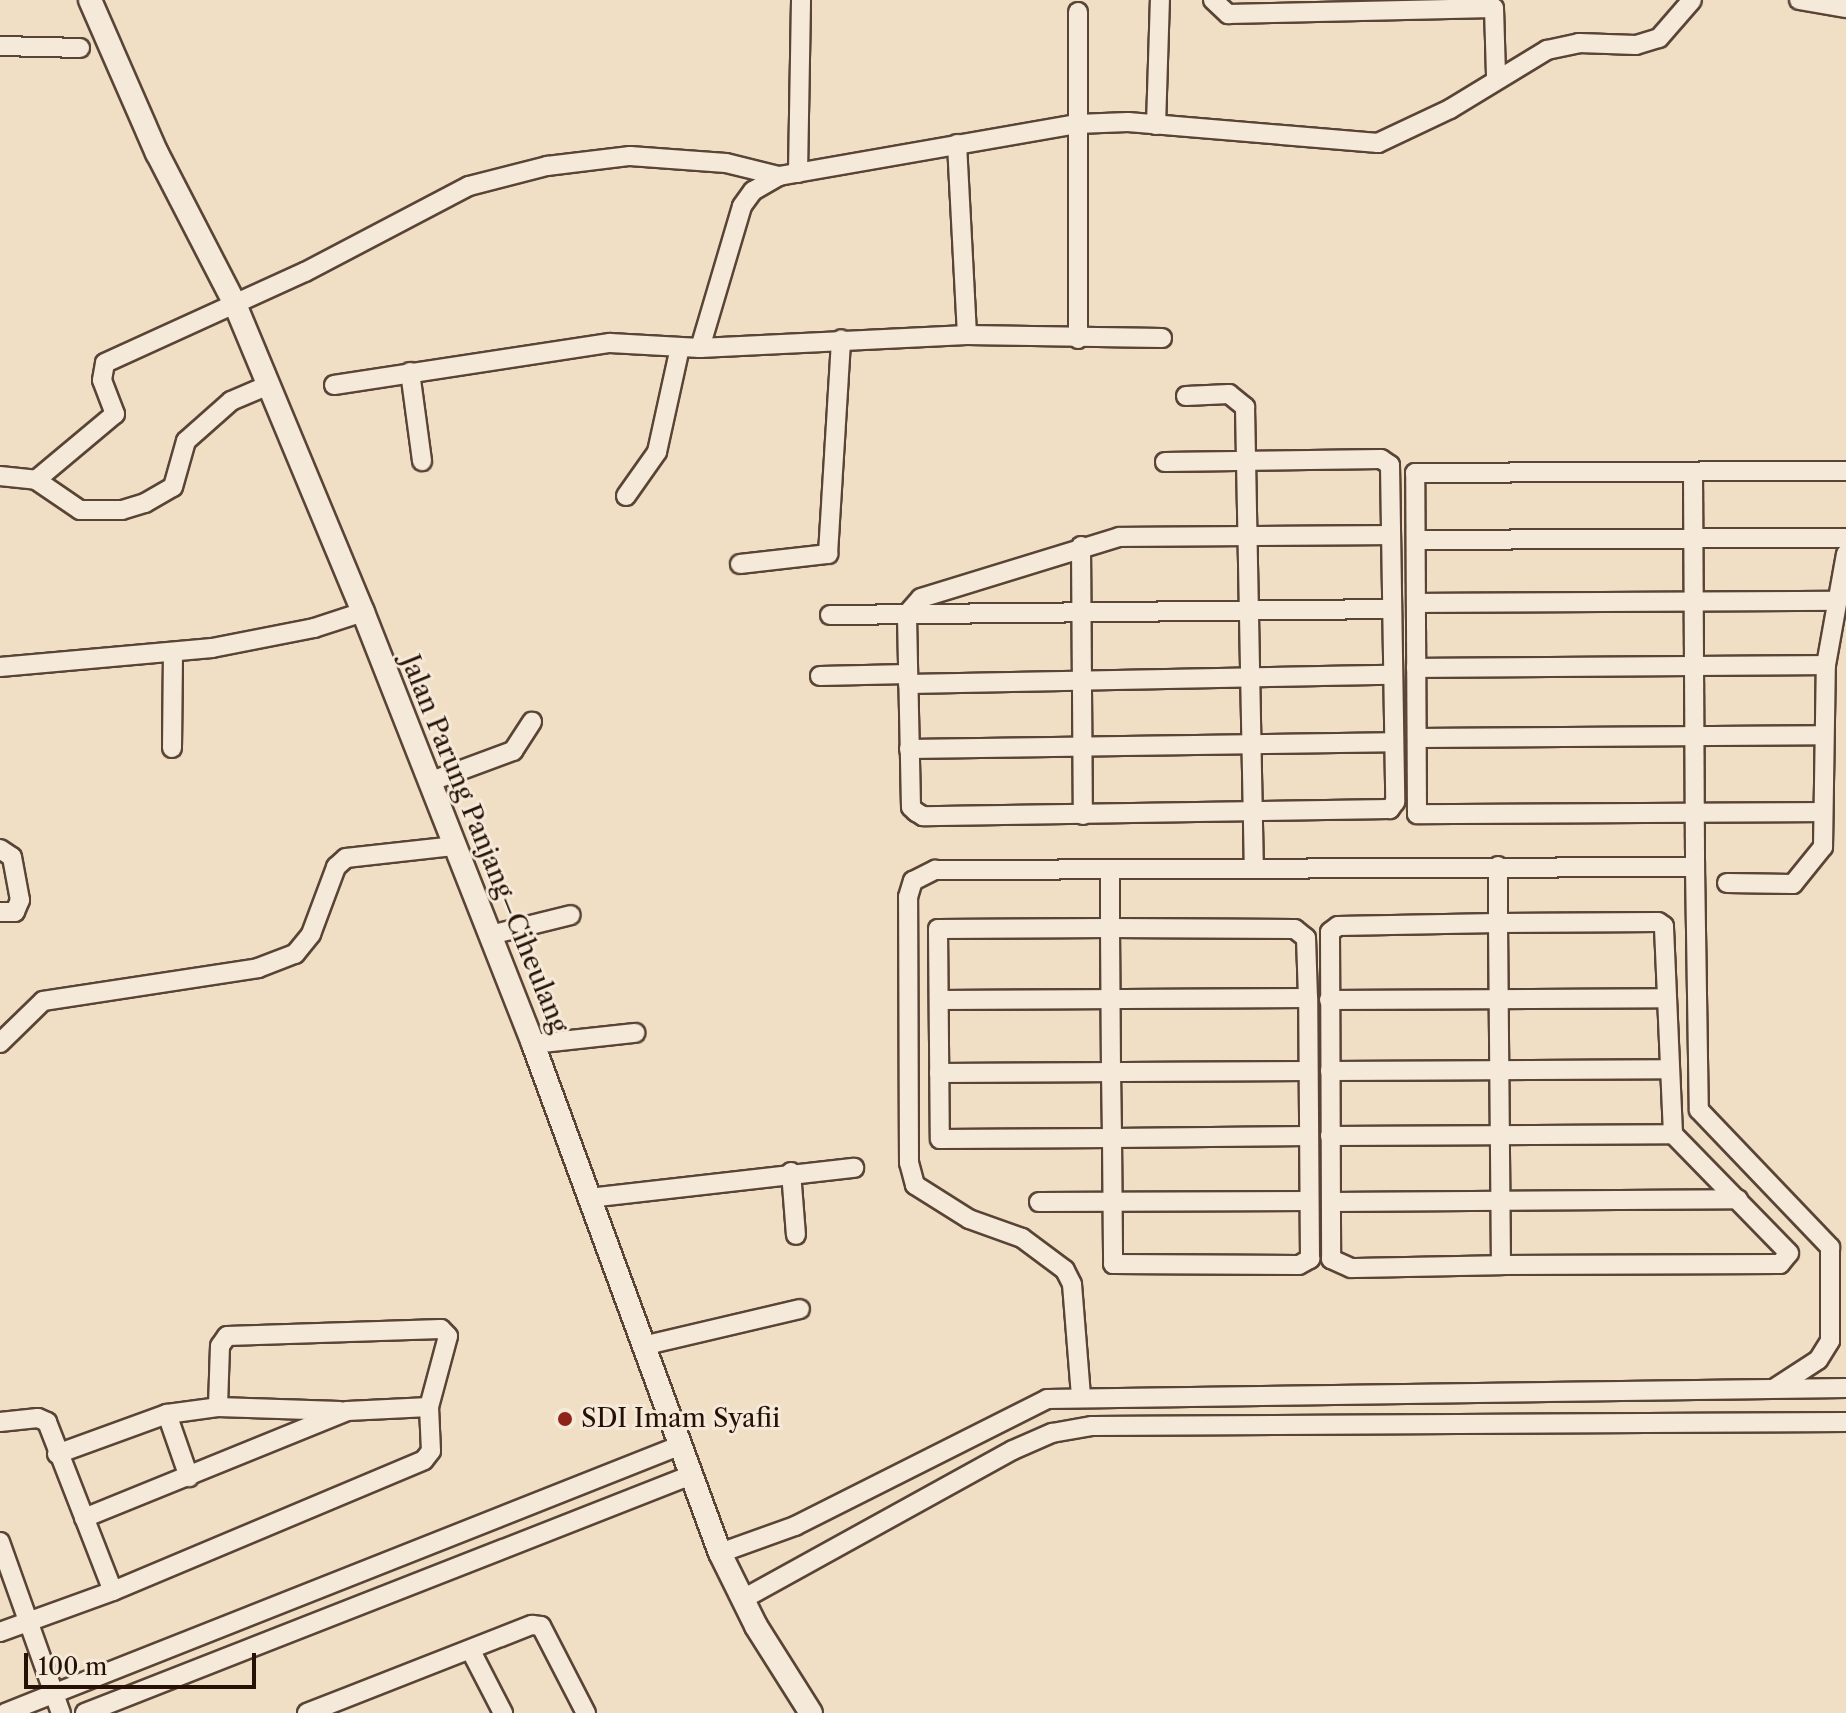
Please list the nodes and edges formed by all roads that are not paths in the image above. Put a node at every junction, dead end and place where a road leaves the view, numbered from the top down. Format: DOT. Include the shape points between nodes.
graph roads {
  1 [pos="90,0"];
  2 [pos="801,0"];
  3 [pos="1160,0"];
  4 [pos="1213,0"];
  5 [pos="1692,0"];
  6 [pos="1799,0"];
  7 [pos="1386,4"];
  8 [pos="1501,4"];
  9 [pos="1846,8"];
  10 [pos="1078,12"];
  11 [pos="0,46"];
  12 [pos="80,48"];
  13 [pos="1496,77"];
  14 [pos="1077,124"];
  15 [pos="1156,125"];
  16 [pos="957,144"];
  17 [pos="788,174"];
  18 [pos="234,302"];
  19 [pos="967,335"];
  20 [pos="1162,338"];
  21 [pos="841,339"];
  22 [pos="1078,339"];
  23 [pos="680,347"];
  24 [pos="700,348"];
  25 [pos="410,372"];
  26 [pos="334,385"];
  27 [pos="266,386"];
  28 [pos="1186,396"];
  29 [pos="422,461"];
  30 [pos="1246,461"];
  31 [pos="1165,462"];
  32 [pos="1846,471"];
  33 [pos="1693,472"];
  34 [pos="0,476"];
  35 [pos="36,480"];
  36 [pos="626,496"];
  37 [pos="1389,535"];
  38 [pos="1247,536"];
  39 [pos="1694,538"];
  40 [pos="1846,538"];
  41 [pos="1416,540"];
  42 [pos="1081,546"];
  43 [pos="1846,554"];
  44 [pos="740,564"];
  45 [pos="1694,601"];
  46 [pos="1836,601"];
  47 [pos="1416,603"];
  48 [pos="1390,609"];
  49 [pos="1249,611"];
  50 [pos="363,612"];
  51 [pos="1081,613"];
  52 [pos="907,614"];
  53 [pos="830,615"];
  54 [pos="173,654"];
  55 [pos="1826,665"];
  56 [pos="1694,666"];
  57 [pos="0,667"];
  58 [pos="1416,668"];
  59 [pos="1391,675"];
  60 [pos="820,676"];
  61 [pos="1250,678"];
  62 [pos="908,679"];
  63 [pos="1082,681"];
  64 [pos="532,722"];
  65 [pos="1822,735"];
  66 [pos="1694,736"];
  67 [pos="1417,738"];
  68 [pos="1392,742"];
  69 [pos="1251,744"];
  70 [pos="1083,746"];
  71 [pos="172,748"];
  72 [pos="909,749"];
  73 [pos="429,782"];
  74 [pos="1823,812"];
  75 [pos="1252,813"];
  76 [pos="1695,813"];
  77 [pos="1083,815"];
  78 [pos="455,846"];
  79 [pos="0,849"];
  80 [pos="1498,866"];
  81 [pos="1695,867"];
  82 [pos="1254,869"];
  83 [pos="1110,870"];
  84 [pos="1727,883"];
  85 [pos="0,912"];
  86 [pos="571,915"];
  87 [pos="1498,923"];
  88 [pos="1110,928"];
  89 [pos="490,935"];
  90 [pos="1308,998"];
  91 [pos="1667,998"];
  92 [pos="1111,999"];
  93 [pos="1499,999"];
  94 [pos="939,1000"];
  95 [pos="1329,1000"];
  96 [pos="635,1033"];
  97 [pos="0,1043"];
  98 [pos="533,1044"];
  99 [pos="1667,1069"];
  100 [pos="1499,1070"];
  101 [pos="1308,1071"];
  102 [pos="1330,1071"];
  103 [pos="1111,1072"];
  104 [pos="939,1073"];
  105 [pos="1673,1134"];
  106 [pos="1500,1135"];
  107 [pos="1309,1136"];
  108 [pos="1330,1136"];
  109 [pos="1112,1138"];
  110 [pos="854,1168"];
  111 [pos="791,1172"];
  112 [pos="589,1198"];
  113 [pos="1738,1199"];
  114 [pos="1500,1200"];
  115 [pos="1309,1201"];
  116 [pos="1039,1202"];
  117 [pos="1112,1202"];
  118 [pos="1331,1202"];
  119 [pos="796,1235"];
  120 [pos="1501,1265"];
  121 [pos="800,1309"];
  122 [pos="647,1345"];
  123 [pos="1775,1388"];
  124 [pos="1846,1388"];
  125 [pos="1081,1396"];
  126 [pos="218,1407"];
  127 [pos="429,1407"];
  128 [pos="347,1411"];
  129 [pos="167,1414"];
  130 [pos="0,1422"];
  131 [pos="1846,1422"];
  132 [pos="679,1446"];
  133 [pos="57,1454"];
  134 [pos="689,1476"];
  135 [pos="189,1477"];
  136 [pos="84,1518"];
  137 [pos="0,1542"];
  138 [pos="720,1553"];
  139 [pos="113,1591"];
  140 [pos="743,1599"];
  141 [pos="27,1620"];
  142 [pos="0,1632"];
  143 [pos="471,1651"];
  144 [pos="55,1692"];
  145 [pos="5,1713"];
  146 [pos="61,1713"];
  147 [pos="85,1713"];
  148 [pos="307,1713"];
  149 [pos="503,1713"];
  150 [pos="586,1713"];
  151 [pos="811,1713"];
  1 -- 18 [label="street, Jalan Parung Panjang–Ciheulang" via="157,153"];
  2 -- 17 [label="street"];
  3 -- 15 [label="street"];
  4 -- 7 [label="street" via="1228,14"];
  5 -- 13 [label="street" via="1659,38 1636,45 1565,44"];
  6 -- 9 [label="street"];
  7 -- 8 [label="street"];
  8 -- 13 [label="street"];
  10 -- 14 [label="street"];
  11 -- 12 [label="street"];
  13 -- 15 [label="street" via="1450,109 1378,143"];
  14 -- 15 [label="street"];
  14 -- 16 [label="street"];
  14 -- 22 [label="street"];
  16 -- 17 [label="street"];
  16 -- 19 [label="street"];
  17 -- 18 [label="street" via="664,156 547,166 469,186"];
  17 -- 24 [label="street" via="753,191 742,206"];
  18 -- 27 [label="street, Jalan Parung Panjang–Ciheulang"];
  18 -- 35 [label="street" via="105,363 102,380 115,414"];
  19 -- 21 [label="street"];
  19 -- 22 [label="street"];
  20 -- 22 [label="street"];
  21 -- 24 [label="street"];
  21 -- 44 [label="street" via="828,554"];
  23 -- 24 [label="street"];
  23 -- 25 [label="street" via="610,343 552,356"];
  23 -- 36 [label="street" via="665,430 649,467"];
  25 -- 26 [label="street"];
  25 -- 29 [label="street"];
  27 -- 35 [label="street" via="231,401 186,441 173,487 145,503 122,510 80,510"];
  27 -- 50 [label="street, Jalan Parung Panjang–Ciheulang"];
  28 -- 30 [label="street" via="1229,394 1240,400 1245,407"];
  30 -- 31 [label="street"];
  30 -- 37 [label="street" via="1387,462"];
  30 -- 38 [label="street"];
  32 -- 33 [label="street"];
  33 -- 39 [label="street"];
  33 -- 41 [label="street" via="1415,473"];
  34 -- 35 [label="street"];
  37 -- 38 [label="street"];
  37 -- 48 [label="street"];
  38 -- 42 [label="street" via="1119,537"];
  38 -- 49 [label="street"];
  39 -- 40 [label="street"];
  39 -- 41 [label="street"];
  39 -- 45 [label="street"];
  41 -- 47 [label="street"];
  42 -- 51 [label="street"];
  42 -- 52 [label="street" via="921,598"];
  43 -- 46 [label="street"];
  45 -- 46 [label="street"];
  45 -- 47 [label="street"];
  45 -- 56 [label="street"];
  46 -- 55 [label="street"];
  47 -- 58 [label="street"];
  48 -- 49 [label="street"];
  48 -- 59 [label="street"];
  49 -- 51 [label="street"];
  49 -- 61 [label="street"];
  50 -- 54 [label="street" via="314,628"];
  50 -- 73 [label="street, Jalan Parung Panjang–Ciheulang"];
  51 -- 52 [label="street"];
  51 -- 63 [label="street"];
  52 -- 53 [label="street"];
  52 -- 62 [label="street"];
  54 -- 57 [label="street"];
  54 -- 71 [label="street"];
  55 -- 56 [label="street"];
  55 -- 65 [label="street"];
  56 -- 58 [label="street"];
  56 -- 66 [label="street"];
  58 -- 67 [label="street"];
  59 -- 61 [label="street"];
  59 -- 68 [label="street"];
  60 -- 62 [label="street"];
  61 -- 63 [label="street"];
  61 -- 69 [label="street"];
  62 -- 63 [label="street"];
  62 -- 72 [label="street"];
  63 -- 70 [label="street"];
  64 -- 73 [label="street" via="513,751"];
  65 -- 66 [label="street"];
  65 -- 74 [label="street"];
  66 -- 67 [label="street"];
  66 -- 76 [label="street"];
  67 -- 76 [label="street" via="1417,814"];
  68 -- 69 [label="street"];
  68 -- 75 [label="street" via="1395,802 1390,809"];
  69 -- 70 [label="street"];
  69 -- 75 [label="street"];
  70 -- 72 [label="street"];
  70 -- 77 [label="street"];
  72 -- 77 [label="street" via="911,807 923,816"];
  73 -- 78 [label="street, Jalan Parung Panjang–Ciheulang"];
  74 -- 76 [label="street"];
  74 -- 84 [label="street" via="1823,847 1793,884"];
  75 -- 77 [label="street"];
  75 -- 82 [label="street"];
  76 -- 81 [label="street"];
  78 -- 89 [label="street, Jalan Parung Panjang–Ciheulang"];
  78 -- 97 [label="street" via="346,858 336,867 311,934 295,954 258,968 43,1001"];
  79 -- 85 [label="street" via="12,857 20,900 15,912"];
  80 -- 81 [label="street"];
  80 -- 82 [label="street"];
  80 -- 87 [label="street"];
  81 -- 123 [label="street" via="1699,1110 1830,1247 1830,1341 1818,1360"];
  82 -- 83 [label="street"];
  83 -- 88 [label="street"];
  83 -- 125 [label="street" via="935,870 913,881 908,897 909,1163 915,1185 969,1219 1022,1238 1065,1270 1072,1284 1071,1324"];
  86 -- 89 [label="street"];
  87 -- 91 [label="street" via="1658,922 1667,931"];
  87 -- 93 [label="street"];
  87 -- 95 [label="street" via="1338,926 1330,932"];
  88 -- 90 [label="street" via="1295,929 1306,938"];
  88 -- 92 [label="street"];
  88 -- 94 [label="street" via="938,929"];
  89 -- 98 [label="street, Jalan Parung Panjang–Ciheulang"];
  90 -- 92 [label="street"];
  90 -- 101 [label="street"];
  91 -- 93 [label="street"];
  91 -- 99 [label="street"];
  92 -- 94 [label="street"];
  92 -- 103 [label="street"];
  93 -- 95 [label="street"];
  93 -- 100 [label="street"];
  94 -- 104 [label="street"];
  95 -- 102 [label="street"];
  96 -- 98 [label="street"];
  98 -- 112 [label="street, Jalan Parung Panjang–Ciheulang"];
  99 -- 100 [label="street"];
  99 -- 105 [label="street"];
  100 -- 102 [label="street"];
  100 -- 106 [label="street"];
  101 -- 103 [label="street"];
  101 -- 107 [label="street"];
  102 -- 108 [label="street"];
  103 -- 104 [label="street"];
  103 -- 109 [label="street"];
  104 -- 109 [label="street" via="940,1139"];
  105 -- 106 [label="street"];
  105 -- 113 [label="street"];
  106 -- 108 [label="street"];
  106 -- 114 [label="street"];
  107 -- 109 [label="street"];
  107 -- 115 [label="street"];
  108 -- 118 [label="street"];
  109 -- 117 [label="street"];
  110 -- 111 [label="street"];
  111 -- 112 [label="street"];
  111 -- 119 [label="street"];
  112 -- 122 [label="street, Jalan Parung Panjang–Ciheulang"];
  113 -- 114 [label="street"];
  113 -- 120 [label="street" via="1787,1248 1787,1259 1780,1264"];
  114 -- 118 [label="street"];
  114 -- 120 [label="street"];
  115 -- 117 [label="street"];
  115 -- 117 [label="street" via="1310,1259 1299,1265 1120,1267 1113,1264"];
  116 -- 117 [label="street"];
  118 -- 120 [label="street" via="1331,1259 1339,1265"];
  121 -- 122 [label="street"];
  122 -- 132 [label="street, Jalan Parung Panjang–Ciheulang"];
  123 -- 124 [label="street"];
  123 -- 125 [label="street"];
  125 -- 138 [label="street" via="1047,1399 795,1526"];
  126 -- 127 [label="street" via="220,1346 227,1336 441,1329 448,1336"];
  126 -- 128 [label="street"];
  126 -- 129 [label="street"];
  127 -- 128 [label="street"];
  127 -- 139 [label="street" via="431,1451 424,1460"];
  128 -- 135 [label="street"];
  129 -- 133 [label="street"];
  129 -- 135 [label="street"];
  130 -- 133 [label="street" via="42,1419"];
  131 -- 140 [label="street" via="1092,1426 1052,1433 1013,1450"];
  132 -- 134 [label="street, Jalan Parung Panjang–Ciheulang"];
  132 -- 144 [label="street"];
  133 -- 136 [label="street"];
  134 -- 138 [label="street, Jalan Parung Panjang–Ciheulang"];
  134 -- 147 [label="street"];
  135 -- 136 [label="street"];
  136 -- 139 [label="street"];
  137 -- 141 [label="street"];
  138 -- 140 [label="street, Jalan Parung Panjang–Ciheulang"];
  139 -- 141 [label="street"];
  140 -- 151 [label="street, Jalan Parung Panjang–Ciheulang"];
  141 -- 142 [label="street"];
  141 -- 144 [label="street"];
  143 -- 148 [label="street"];
  143 -- 149 [label="street"];
  143 -- 150 [label="street" via="541,1626"];
  144 -- 145 [label="street"];
  144 -- 146 [label="street"];
}
